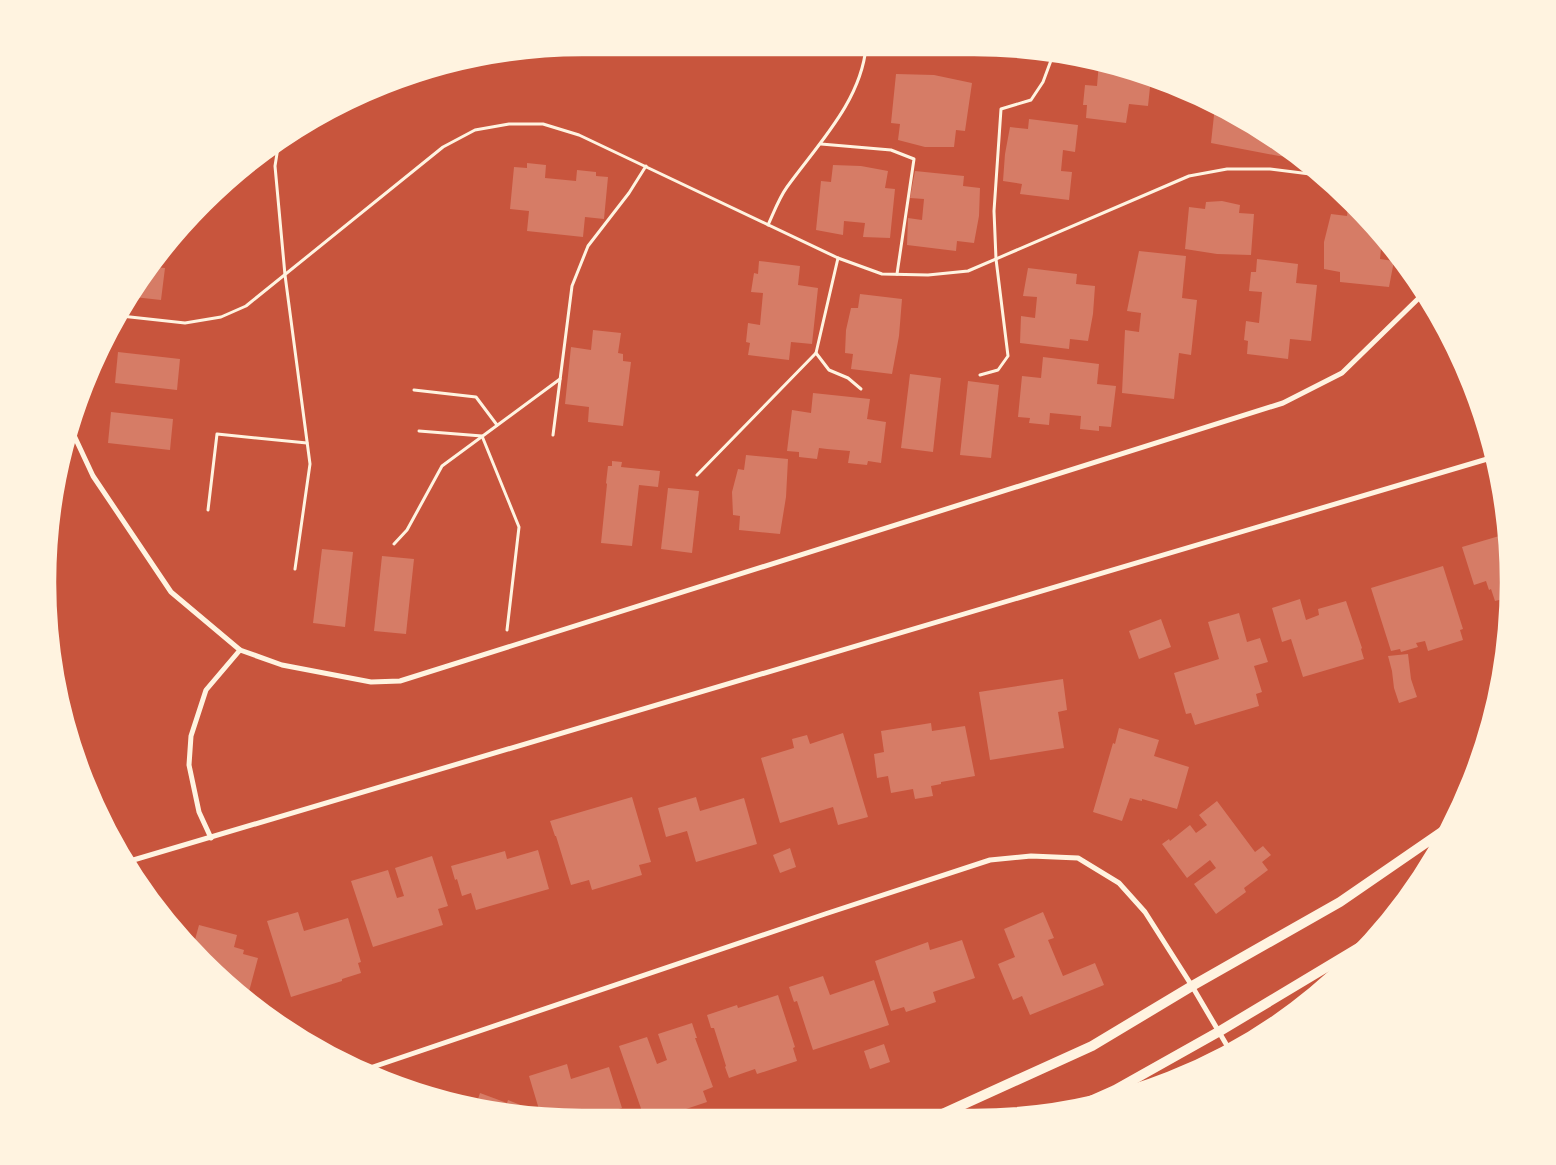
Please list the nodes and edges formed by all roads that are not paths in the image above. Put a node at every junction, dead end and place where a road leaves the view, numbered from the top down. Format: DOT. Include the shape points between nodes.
graph roads {
  1 [pos="1418,299"];
  2 [pos="75,438"];
  3 [pos="1486,459"];
  4 [pos="240,650"];
  5 [pos="1436,836"];
  6 [pos="211,838"];
  7 [pos="134,860"];
  8 [pos="1344,957"];
  9 [pos="1192,986"];
  10 [pos="1220,1032"];
  11 [pos="1227,1045"];
  12 [pos="374,1067"];
  13 [pos="1115,1091"];
  14 [pos="951,1110"];
  1 -- 4 [label="street" via="1342,373 1283,403 400,681 370,682 282,665"];
  2 -- 4 [label="street" via="93,476 171,592"];
  3 -- 6 [label="street"];
  4 -- 6 [label="street" via="206,690 191,736 188,765 198,812"];
  5 -- 9 [label="main road" via="1340,902"];
  6 -- 7 [label="street"];
  8 -- 10 [label="main road"];
  9 -- 10 [label="street"];
  9 -- 12 [label="street" via="1144,912 1119,883 1078,858 1031,856 990,860"];
  9 -- 14 [label="main road" via="1092,1046"];
  10 -- 11 [label="street"];
  10 -- 13 [label="main road"];
}
